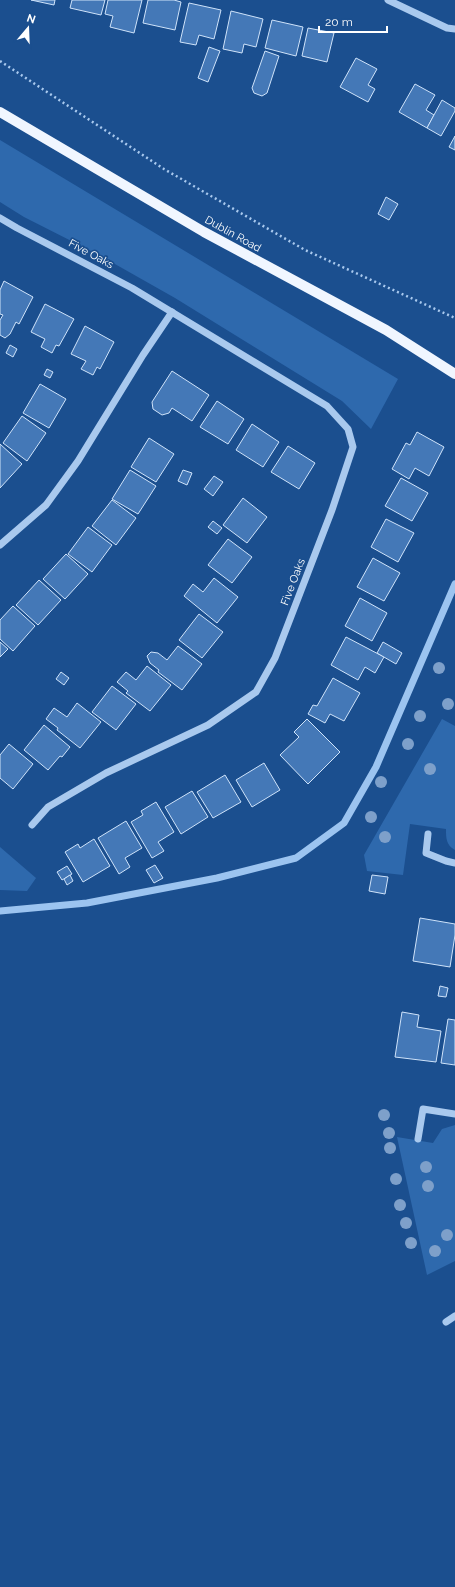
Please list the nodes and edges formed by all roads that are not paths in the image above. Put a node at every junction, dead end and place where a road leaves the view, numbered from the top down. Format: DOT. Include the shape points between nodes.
graph roads {
  1 [pos="388,0"];
  2 [pos="455,29"];
  3 [pos="0,112"];
  4 [pos="0,218"];
  5 [pos="172,312"];
  6 [pos="455,374"];
  7 [pos="0,545"];
  8 [pos="32,826"];
  9 [pos="428,834"];
  10 [pos="455,863"];
  11 [pos="455,1114"];
  12 [pos="418,1139"];
  13 [pos="455,1316"];
  14 [pos="446,1322"];
  1 -- 2 [label="street" via="447,28"];
  3 -- 6 [label="main road, Dublin Road" via="204,232 386,330"];
  4 -- 5 [label="street, Five Oaks"];
  5 -- 7 [label="street" via="78,461 46,505"];
  5 -- 8 [label="street, Five Oaks" via="327,406 348,429 353,447 332,510 275,658 256,692 208,725 106,773 48,807"];
  9 -- 10 [label="street" via="426,852"];
  11 -- 12 [label="street" via="422,1109"];
  13 -- 14 [label="street"];
}
